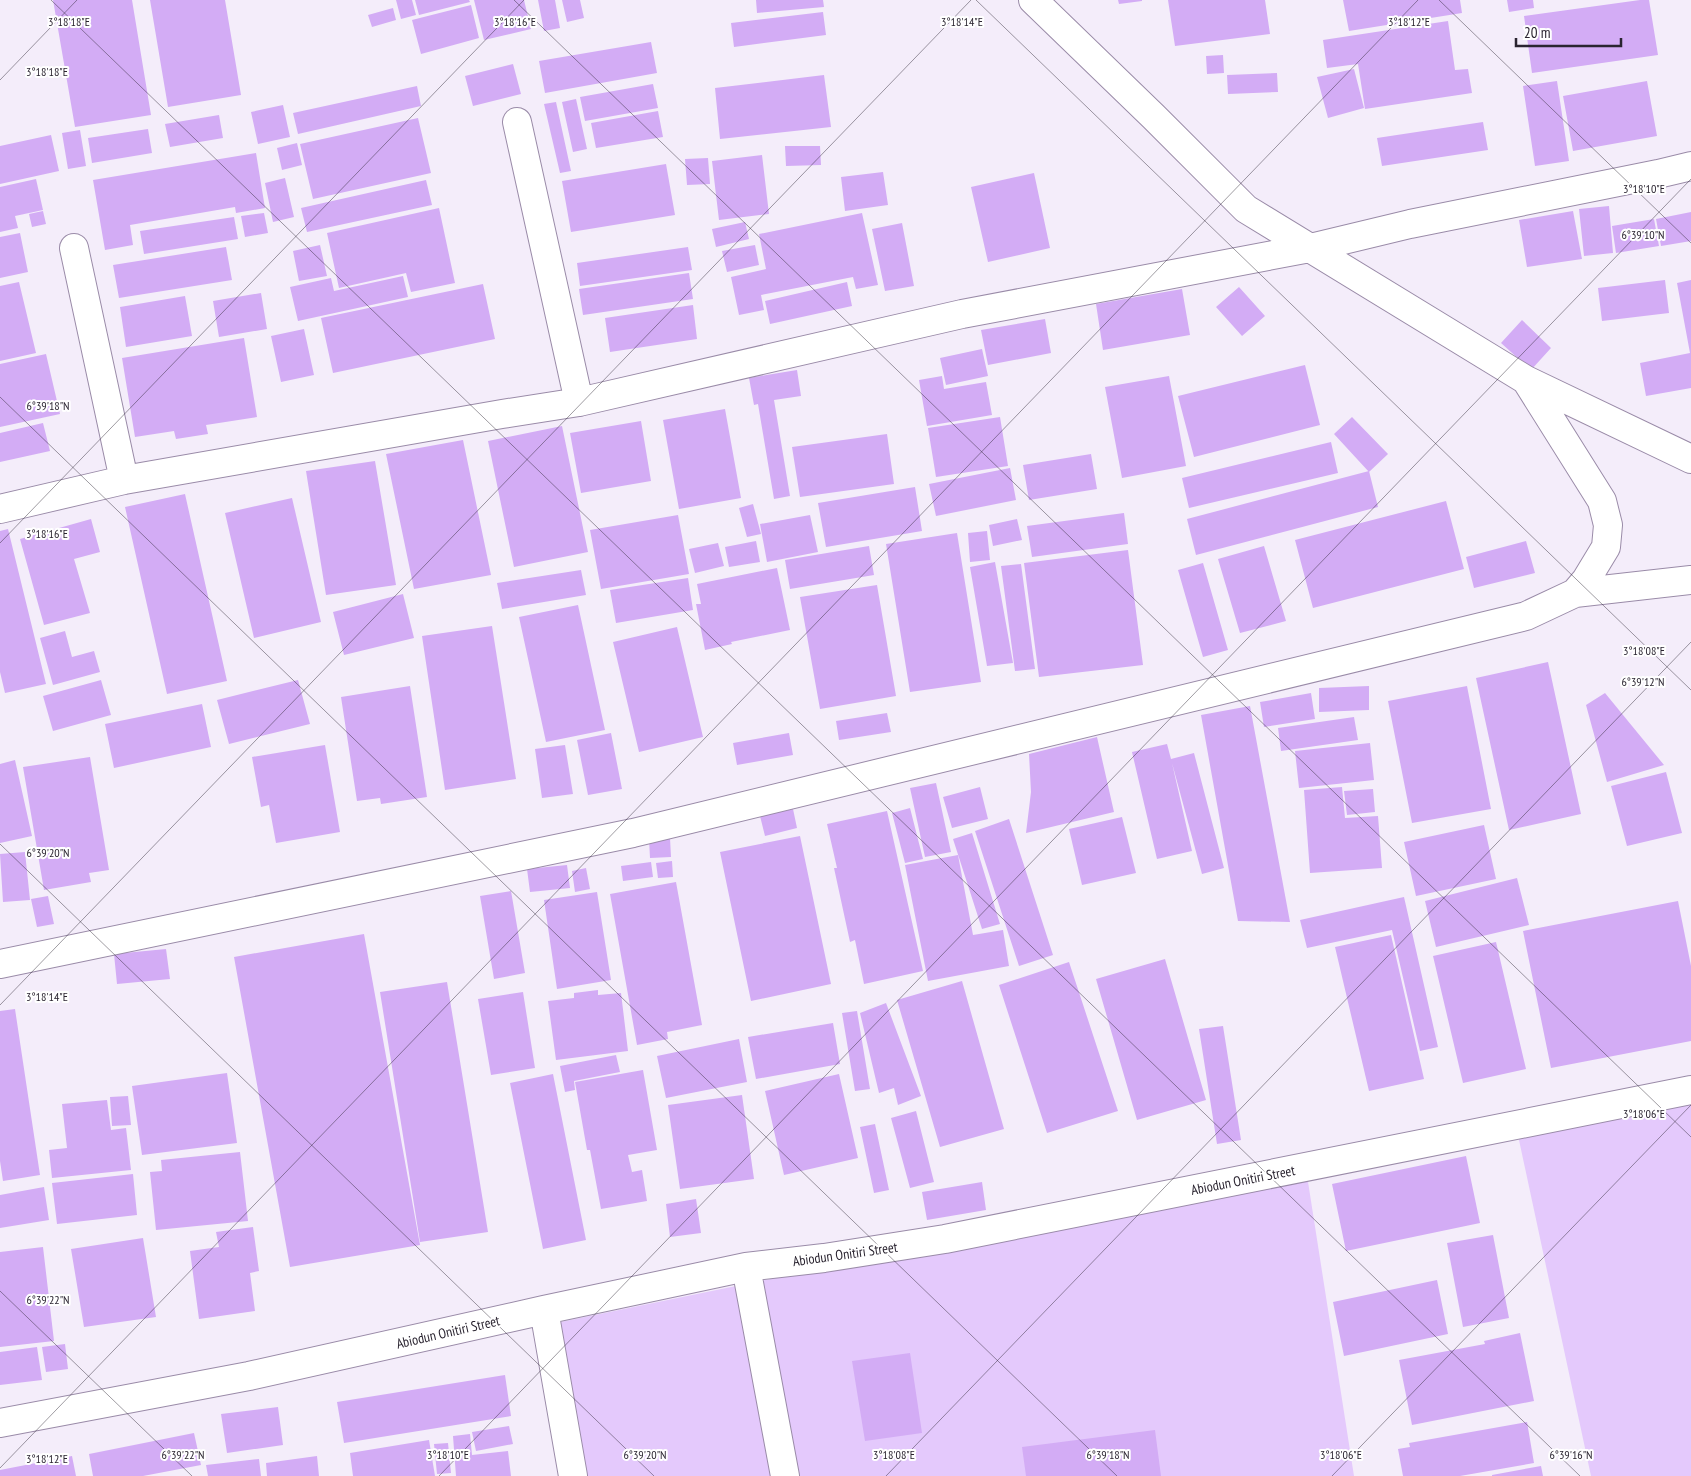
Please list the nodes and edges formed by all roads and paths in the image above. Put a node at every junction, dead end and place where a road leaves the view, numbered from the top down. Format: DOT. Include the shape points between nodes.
graph roads {
  1 [pos="1033,0"];
  2 [pos="517,122"];
  3 [pos="1691,166"];
  4 [pos="74,248"];
  5 [pos="1310,248"];
  6 [pos="1526,380"];
  7 [pos="579,402"];
  8 [pos="1691,459"];
  9 [pos="124,480"];
  10 [pos="0,509"];
  11 [pos="1691,580"];
  12 [pos="1575,593"];
  13 [pos="0,964"];
  14 [pos="1691,1090"];
  15 [pos="746,1267"];
  16 [pos="544,1310"];
  17 [pos="0,1423"];
  18 [pos="573,1476"];
  19 [pos="785,1476"];
  1 -- 5 [label="street" via="1246,209"];
  2 -- 7 [label="street"];
  3 -- 5 [label="street"];
  4 -- 9 [label="street"];
  5 -- 6 [label="street"];
  5 -- 7 [label="street" via="962,314"];
  6 -- 8 [label="street"];
  6 -- 12 [label="street" via="1602,502 1608,525 1606,547"];
  7 -- 9 [label="street"];
  9 -- 10 [label="street"];
  11 -- 12 [label="street"];
  12 -- 13 [label="street" via="1526,616 633,833"];
  14 -- 15 [label="street, Abiodun Onitiri Street" via="945,1239"];
  15 -- 16 [label="street, Abiodun Onitiri Street"];
  15 -- 19 [label="street"];
  16 -- 17 [label="street, Abiodun Onitiri Street" via="249,1376"];
  16 -- 18 [label="street"];
}
